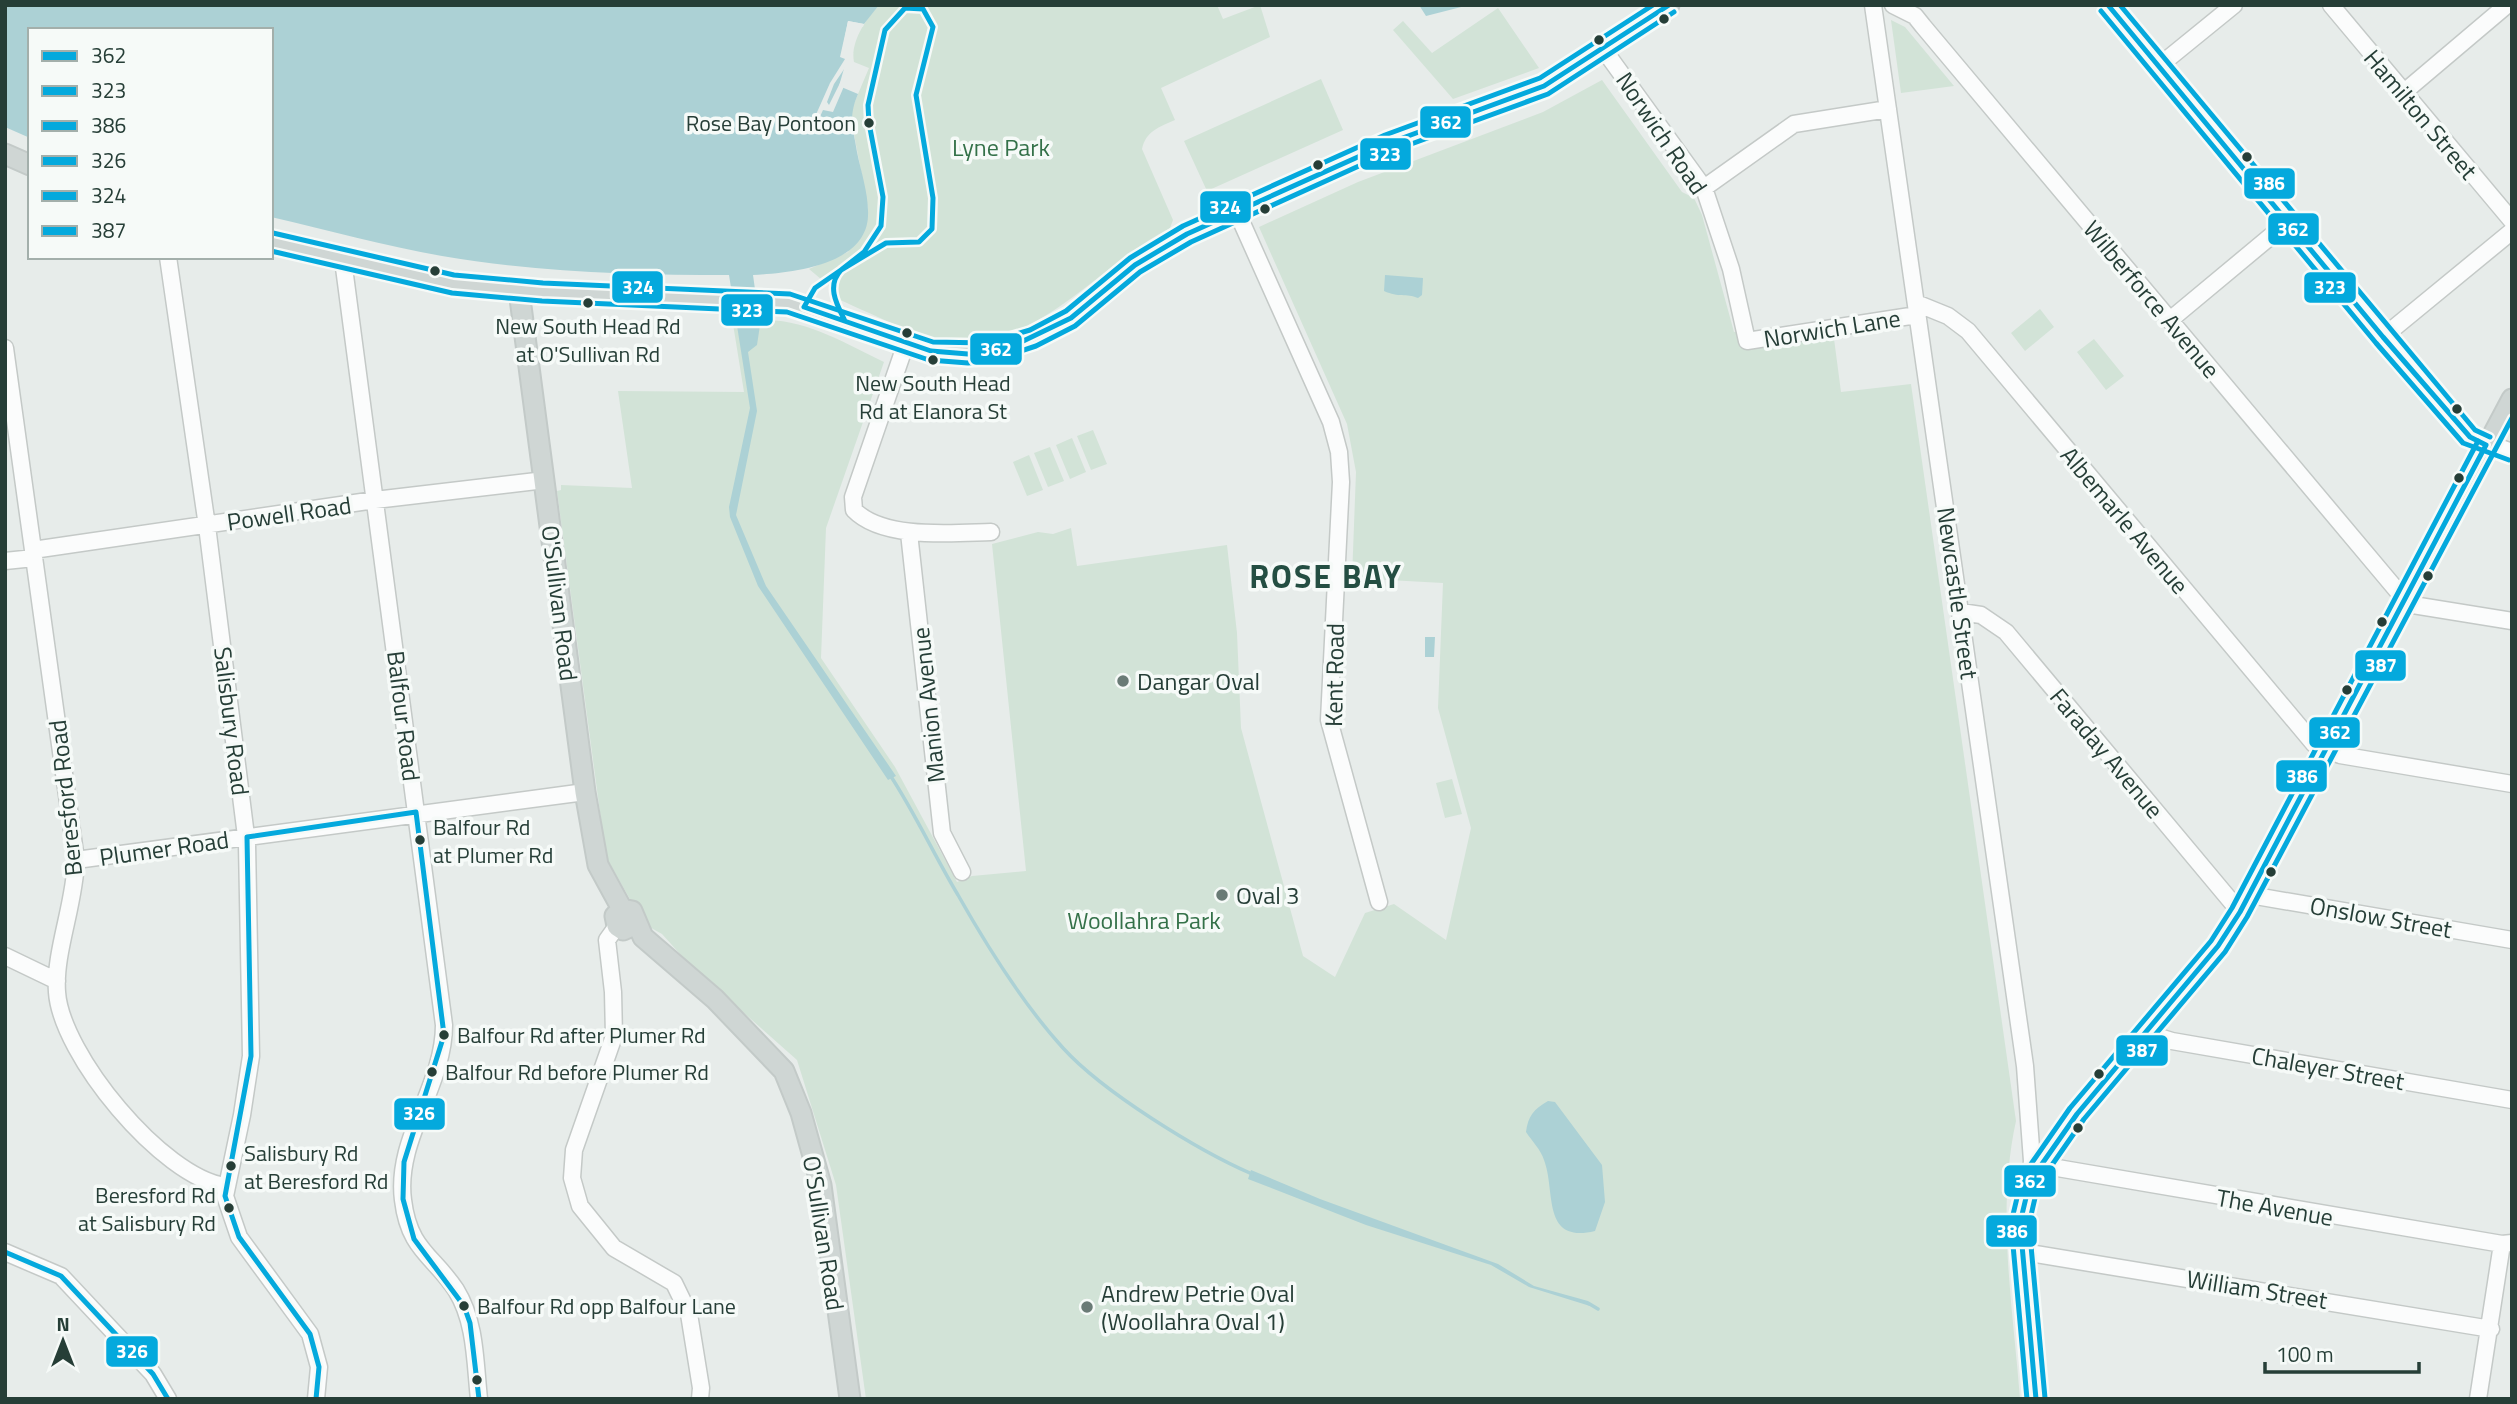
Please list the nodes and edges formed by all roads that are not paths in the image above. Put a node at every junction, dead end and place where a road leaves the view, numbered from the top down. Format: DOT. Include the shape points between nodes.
graph roads {
  1 [pos="1669,5"];
  2 [pos="1882,5"];
  3 [pos="1893,5"];
  4 [pos="2108,5"];
  5 [pos="2234,5"];
  6 [pos="2331,5"];
  7 [pos="2507,5"];
  8 [pos="1873,6"];
  9 [pos="1604,50"];
  10 [pos="2160,66"];
  11 [pos="2403,93"];
  12 [pos="1888,109"];
  13 [pos="5,154"];
  14 [pos="28,164"];
  15 [pos="1704,188"];
  16 [pos="1237,212"];
  17 [pos="2289,221"];
  18 [pos="2512,221"];
  19 [pos="2512,231"];
  20 [pos="273,243"];
  21 [pos="168,259"];
  22 [pos="343,260"];
  23 [pos="519,291"];
  24 [pos="1917,309"];
  25 [pos="2170,320"];
  26 [pos="2383,337"];
  27 [pos="1747,341"];
  28 [pos="906,343"];
  29 [pos="5,348"];
  30 [pos="2512,399"];
  31 [pos="2486,444"];
  32 [pos="2512,452"];
  33 [pos="545,480"];
  34 [pos="375,500"];
  35 [pos="207,526"];
  36 [pos="991,532"];
  37 [pos="909,533"];
  38 [pos="34,554"];
  39 [pos="5,561"];
  40 [pos="2405,600"];
  41 [pos="1961,612"];
  42 [pos="2512,621"];
  43 [pos="2326,750"];
  44 [pos="2512,784"];
  45 [pos="584,792"];
  46 [pos="416,812"];
  47 [pos="247,837"];
  48 [pos="76,860"];
  49 [pos="962,872"];
  50 [pos="2250,895"];
  51 [pos="1379,902"];
  52 [pos="2240,912"];
  53 [pos="625,920"];
  54 [pos="2512,940"];
  55 [pos="5,956"];
  56 [pos="57,981"];
  57 [pos="2146,1033"];
  58 [pos="2025,1066"];
  59 [pos="2512,1100"];
  60 [pos="2062,1134"];
  61 [pos="2035,1173"];
  62 [pos="225,1186"];
  63 [pos="2507,1244"];
  64 [pos="5,1252"];
  65 [pos="2023,1252"];
  66 [pos="2491,1329"];
  67 [pos="2482,1398"];
  68 [pos="168,1399"];
  69 [pos="316,1399"];
  70 [pos="479,1399"];
  71 [pos="700,1399"];
  72 [pos="850,1399"];
  73 [pos="2036,1399"];
  1 -- 9 [label="main road"];
  2 -- 8 [label="street"];
  3 -- 25 [label="street, Wilberforce Avenue" via="1915,16"];
  4 -- 10 [label="street"];
  5 -- 10 [label="street"];
  6 -- 11 [label="street, Hamilton Street"];
  7 -- 11 [label="street"];
  8 -- 12 [label="street, Newcastle Street"];
  9 -- 15 [label="street, Norwich Road"];
  9 -- 16 [label="main road" via="1535,90 1389,142"];
  10 -- 17 [label="street"];
  11 -- 18 [label="street, Hamilton Street"];
  12 -- 15 [label="street" via="1794,124"];
  12 -- 24 [label="street, Newcastle Street"];
  13 -- 14 [label="main road"];
  15 -- 27 [label="street, Norwich Road" via="1731,269"];
  16 -- 28 [label="main road" via="1146,257 1089,305 1033,338 968,354 931,351"];
  16 -- 51 [label="street, Kent Road" via="1328,414 1339,452 1329,720"];
  17 -- 25 [label="street"];
  17 -- 26 [label="street"];
  19 -- 26 [label="street"];
  20 -- 22 [label="main road"];
  21 -- 35 [label="street, Salisbury Road"];
  22 -- 23 [label="main road" via="442,282"];
  22 -- 34 [label="street, Balfour Road"];
  23 -- 28 [label="main road" via="756,300 819,310"];
  23 -- 33 [label="main road, O'Sullivan Road"];
  24 -- 27 [label="street, Norwich Lane"];
  24 -- 41 [label="street, Newcastle Street"];
  24 -- 43 [label="street, Albemarle Avenue" via="1948,316 1968,331 2311,741"];
  25 -- 40 [label="street, Wilberforce Avenue"];
  26 -- 31 [label="street" via="2470,437"];
  28 -- 37 [label="street" via="853,497 854,510 865,519"];
  29 -- 38 [label="street, Beresford Road"];
  30 -- 31 [label="main road"];
  31 -- 32 [label="street"];
  31 -- 40 [label="main road"];
  33 -- 34 [label="street, Powell Road"];
  33 -- 45 [label="main road, O'Sullivan Road"];
  34 -- 35 [label="street, Powell Road"];
  34 -- 46 [label="street, Balfour Road"];
  35 -- 38 [label="street, Powell Road"];
  35 -- 47 [label="street, Salisbury Road"];
  36 -- 37 [label="street"];
  37 -- 49 [label="street, Manion Avenue" via="942,833"];
  38 -- 39 [label="street, Powell Road"];
  38 -- 48 [label="street, Beresford Road"];
  40 -- 42 [label="street"];
  40 -- 43 [label="main road"];
  41 -- 52 [label="street, Faraday Avenue" via="1981,615 2006,632"];
  41 -- 58 [label="street, Newcastle Street"];
  43 -- 44 [label="street"];
  43 -- 50 [label="main road"];
  45 -- 46 [label="street, Plumer Road"];
  45 -- 53 [label="main road, O'Sullivan Road" via="598,865"];
  46 -- 47 [label="street, Plumer Road"];
  46 -- 70 [label="street, Balfour Road" via="444,1035 404,1162 402,1199 414,1239 464,1306"];
  47 -- 48 [label="street, Plumer Road"];
  47 -- 62 [label="street, Salisbury Road" via="251,1056"];
  48 -- 56 [label="street, Beresford Road"];
  50 -- 52 [label="main road"];
  50 -- 54 [label="street, Onslow Street"];
  52 -- 57 [label="main road"];
  53 -- 71 [label="street" via="607,940 614,1036 574,1150 572,1178 580,1206 614,1248 674,1283 689,1314"];
  53 -- 72 [label="main road, O'Sullivan Road" via="715,999 784,1071 801,1112 821,1185"];
  55 -- 56 [label="street"];
  56 -- 62 [label="street, Beresford Road" via="65,1027 100,1085 171,1160 191,1174"];
  57 -- 59 [label="street, Chaleyer Street"];
  57 -- 60 [label="main road"];
  58 -- 60 [label="street" via="2040,1134"];
  58 -- 61 [label="street, Newcastle Street"];
  60 -- 61 [label="main road"];
  61 -- 63 [label="street, The Avenue"];
  61 -- 65 [label="main road" via="2021,1213"];
  62 -- 69 [label="street" via="227,1210 239,1237 310,1334 319,1367"];
  63 -- 66 [label="street"];
  64 -- 68 [label="street" via="61,1276 153,1374"];
  65 -- 66 [label="street, William Street"];
  65 -- 73 [label="main road"];
  66 -- 67 [label="street"];
}
